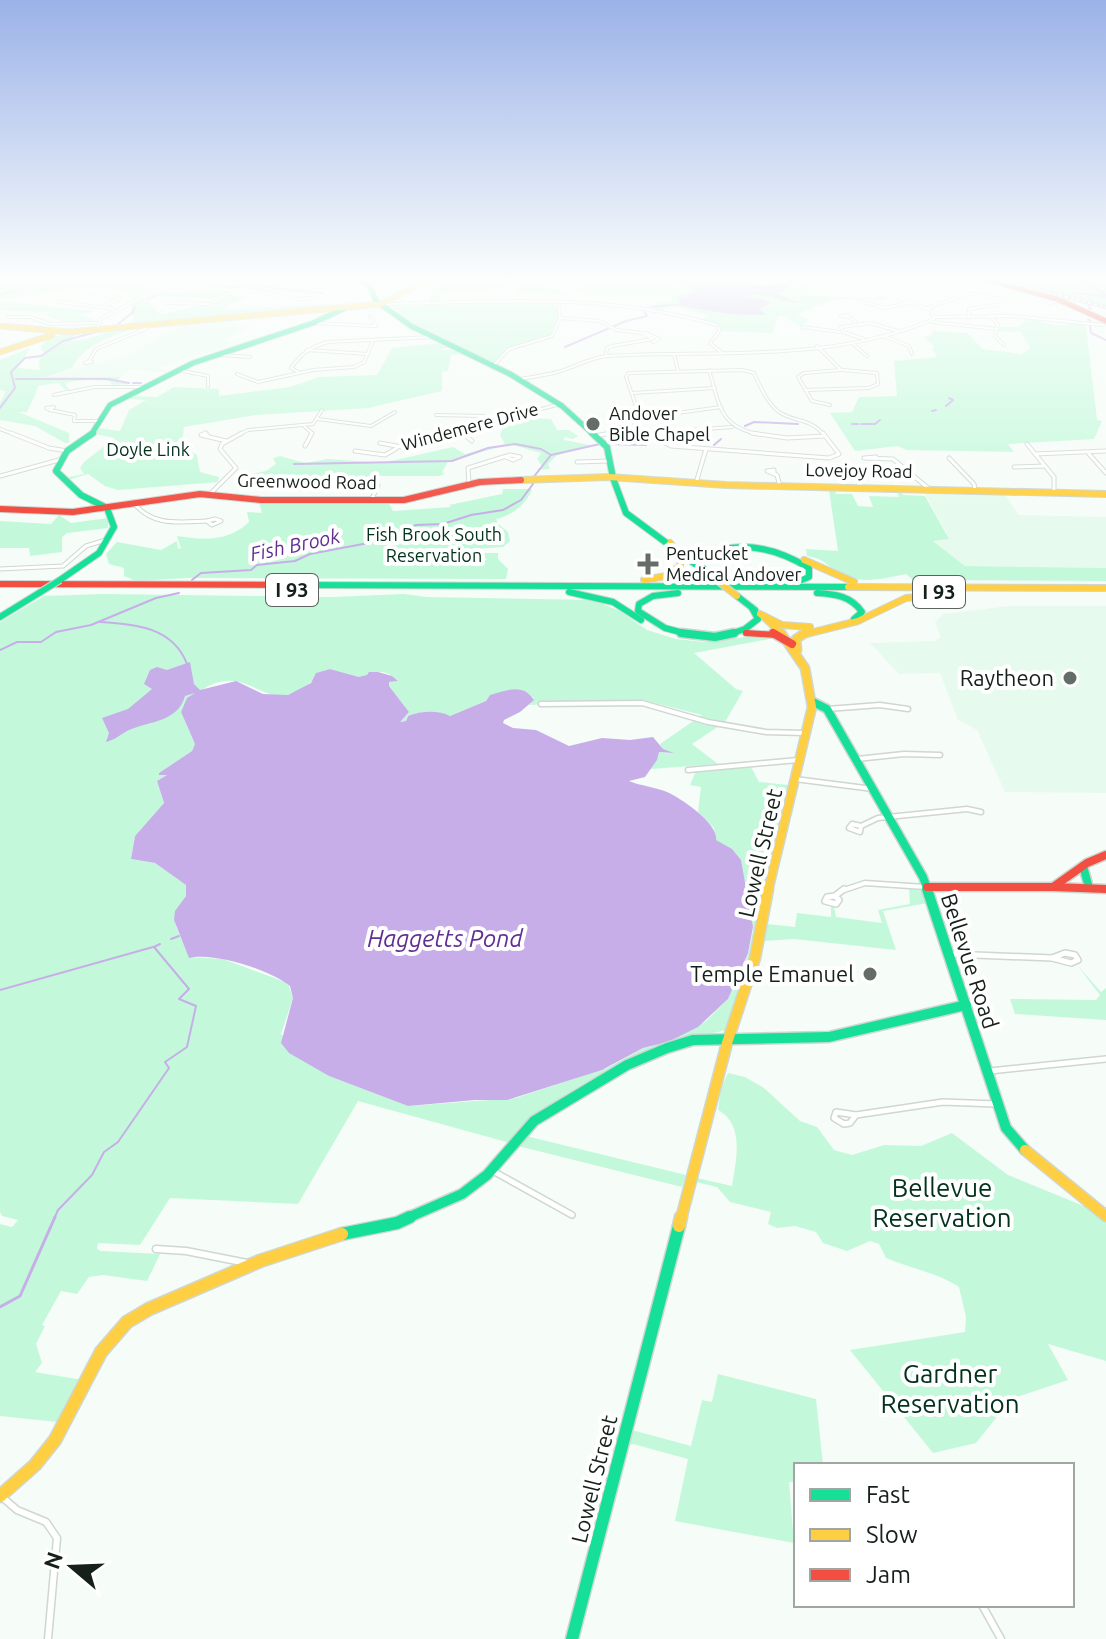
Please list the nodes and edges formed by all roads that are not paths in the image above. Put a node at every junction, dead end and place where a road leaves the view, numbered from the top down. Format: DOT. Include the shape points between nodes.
graph roads {
  1 [pos="92,355"];
  2 [pos="220,355"];
  3 [pos="228,355"];
  4 [pos="254,355"];
  5 [pos="301,355"];
  6 [pos="367,355"];
  7 [pos="470,355"];
  8 [pos="504,355"];
  9 [pos="641,355"];
  10 [pos="674,355"];
  11 [pos="826,355"];
  12 [pos="606,356"];
  13 [pos="89,361"];
  14 [pos="491,366"];
  15 [pos="178,370"];
  16 [pos="678,370"];
  17 [pos="709,370"];
  18 [pos="841,370"];
  19 [pos="300,373"];
  20 [pos="237,374"];
  21 [pos="519,379"];
  22 [pos="208,386"];
  23 [pos="145,387"];
  24 [pos="715,388"];
  25 [pos="805,390"];
  26 [pos="67,392"];
  27 [pos="632,393"];
  28 [pos="560,404"];
  29 [pos="830,405"];
  30 [pos="721,407"];
  31 [pos="50,410"];
  32 [pos="322,410"];
  33 [pos="395,412"];
  34 [pos="436,415"];
  35 [pos="318,419"];
  36 [pos="633,419"];
  37 [pos="99,421"];
  38 [pos="495,421"];
  39 [pos="304,426"];
  40 [pos="734,426"];
  41 [pos="0,429"];
  42 [pos="639,429"];
  43 [pos="690,430"];
  44 [pos="459,431"];
  45 [pos="208,436"];
  46 [pos="595,436"];
  47 [pos="825,436"];
  48 [pos="226,441"];
  49 [pos="472,441"];
  50 [pos="380,443"];
  51 [pos="1027,444"];
  52 [pos="305,446"];
  53 [pos="397,448"];
  54 [pos="706,449"];
  55 [pos="67,451"];
  56 [pos="355,451"];
  57 [pos="1106,451"];
  58 [pos="1088,453"];
  59 [pos="1035,454"];
  60 [pos="506,457"];
  61 [pos="876,457"];
  62 [pos="949,458"];
  63 [pos="59,460"];
  64 [pos="609,461"];
  65 [pos="577,462"];
  66 [pos="1045,466"];
  67 [pos="1014,467"];
  68 [pos="774,473"];
  69 [pos="1106,473"];
  70 [pos="0,476"];
  71 [pos="613,478"];
  72 [pos="696,483"];
  73 [pos="378,485"];
  74 [pos="469,485"];
  75 [pos="780,486"];
  76 [pos="928,488"];
  77 [pos="975,490"];
  78 [pos="1054,492"];
  79 [pos="210,494"];
  80 [pos="1106,494"];
  81 [pos="371,501"];
  82 [pos="133,502"];
  83 [pos="105,507"];
  84 [pos="0,509"];
  85 [pos="207,521"];
  86 [pos="110,539"];
  87 [pos="670,543"];
  88 [pos="704,551"];
  89 [pos="687,557"];
  90 [pos="0,569"];
  91 [pos="704,570"];
  92 [pos="717,584"];
  93 [pos="553,586"];
  94 [pos="1,587"];
  95 [pos="911,587"];
  96 [pos="1106,590"];
  97 [pos="41,591"];
  98 [pos="544,591"];
  99 [pos="747,591"];
  100 [pos="773,591"];
  101 [pos="1026,592"];
  102 [pos="756,611"];
  103 [pos="0,617"];
  104 [pos="794,647"];
  105 [pos="813,702"];
  106 [pos="541,704"];
  107 [pos="827,709"];
  108 [pos="908,709"];
  109 [pos="806,733"];
  110 [pos="940,755"];
  111 [pos="857,759"];
  112 [pos="800,760"];
  113 [pos="688,770"];
  114 [pos="795,779"];
  115 [pos="875,790"];
  116 [pos="981,812"];
  117 [pos="890,816"];
  118 [pos="861,826"];
  119 [pos="1106,855"];
  120 [pos="1083,866"];
  121 [pos="927,887"];
  122 [pos="1053,887"];
  123 [pos="1089,888"];
  124 [pos="1106,889"];
  125 [pos="835,896"];
  126 [pos="949,954"];
  127 [pos="1052,958"];
  128 [pos="966,1005"];
  129 [pos="729,1039"];
  130 [pos="1106,1059"];
  131 [pos="986,1071"];
  132 [pos="996,1104"];
  133 [pos="856,1115"];
  134 [pos="492,1170"];
  135 [pos="572,1215"];
  136 [pos="1106,1216"];
  137 [pos="156,1249"];
  138 [pos="253,1264"];
  139 [pos="0,1496"];
  140 [pos="983,1607"];
  141 [pos="48,1639"];
  142 [pos="572,1639"];
  143 [pos="1001,1639"];
  1 -- 13 [label="street"];
  2 -- 15 [label="main road"];
  3 -- 4 [label="street"];
  5 -- 19 [label="street" via="291,368"];
  6 -- 19 [label="street" via="357,366"];
  7 -- 14 [label="main road, Lowell Street"];
  8 -- 14 [label="street"];
  9 -- 12 [label="street"];
  10 -- 16 [label="street"];
  11 -- 18 [label="street"];
  12 -- 21 [label="street"];
  14 -- 21 [label="main road, Lowell Street"];
  15 -- 22 [label="street" via="207,376"];
  15 -- 23 [label="main road"];
  16 -- 17 [label="street"];
  16 -- 27 [label="street" via="629,373"];
  17 -- 24 [label="street"];
  17 -- 47 [label="street" via="754,373 779,412 815,424"];
  18 -- 25 [label="street" via="798,375"];
  18 -- 25 [label="street" via="873,371 878,384"];
  19 -- 20 [label="street" via="258,382"];
  21 -- 28 [label="main road, Lowell Street"];
  23 -- 26 [label="street"];
  23 -- 37 [label="main road" via="108,406"];
  24 -- 27 [label="street"];
  24 -- 30 [label="street"];
  25 -- 29 [label="street" via="813,401"];
  27 -- 36 [label="street" via="637,409"];
  28 -- 38 [label="street, Windemere Drive"];
  28 -- 46 [label="main road, Lowell Street"];
  30 -- 36 [label="street"];
  30 -- 40 [label="street"];
  31 -- 37 [label="street" via="75,415 74,421"];
  32 -- 35 [label="street"];
  33 -- 35 [label="street" via="372,426"];
  34 -- 38 [label="street"];
  35 -- 39 [label="street"];
  36 -- 42 [label="street"];
  37 -- 55 [label="main road" via="88,439"];
  38 -- 44 [label="street, Windemere Drive"];
  39 -- 48 [label="street" via="248,430"];
  39 -- 52 [label="street" via="312,433"];
  40 -- 43 [label="street"];
  40 -- 47 [label="street" via="779,437"];
  41 -- 55 [label="street"];
  42 -- 46 [label="street"];
  42 -- 54 [label="street" via="663,444"];
  44 -- 49 [label="street"];
  44 -- 53 [label="street, Windemere Drive"];
  45 -- 48 [label="street"];
  46 -- 64 [label="main road, Lowell Street" via="607,447"];
  47 -- 54 [label="street" via="837,457"];
  48 -- 79 [label="street" via="220,448 236,468"];
  50 -- 53 [label="street, Windemere Drive"];
  51 -- 59 [label="street"];
  53 -- 56 [label="street" via="383,455"];
  54 -- 72 [label="street"];
  55 -- 63 [label="main road"];
  57 -- 58 [label="street"];
  58 -- 59 [label="street"];
  58 -- 69 [label="street"];
  59 -- 66 [label="street"];
  60 -- 74 [label="street" via="468,468"];
  61 -- 76 [label="street" via="894,459"];
  62 -- 77 [label="street"];
  63 -- 70 [label="street"];
  63 -- 83 [label="main road" via="57,474"];
  64 -- 65 [label="street"];
  64 -- 71 [label="main road, Lowell Street"];
  66 -- 67 [label="street"];
  66 -- 78 [label="street" via="1054,477"];
  68 -- 75 [label="street"];
  71 -- 72 [label="main road, Lovejoy Road"];
  71 -- 74 [label="main road, Greenwood Road"];
  71 -- 87 [label="main road, Lowell Street" via="626,513"];
  72 -- 75 [label="main road, Lovejoy Road"];
  73 -- 81 [label="street"];
  74 -- 81 [label="main road, Greenwood Road" via="427,497"];
  75 -- 76 [label="main road, Lovejoy Road"];
  76 -- 77 [label="main road, Lovejoy Road"];
  77 -- 78 [label="main road, Lovejoy Road"];
  78 -- 80 [label="main road, Lovejoy Road"];
  79 -- 81 [label="main road, Greenwood Road"];
  79 -- 82 [label="main road, Greenwood Road"];
  82 -- 83 [label="main road, Greenwood Road"];
  82 -- 85 [label="street" via="150,520"];
  83 -- 84 [label="main road, Greenwood Road" via="66,512"];
  83 -- 86 [label="main road" via="113,517"];
  86 -- 90 [label="street" via="86,546 63,566"];
  86 -- 97 [label="main road, bridge" via="91,560"];
  87 -- 88 [label="main road"];
  87 -- 89 [label="main road, Lowell Street"];
  87 -- 93 [label="main road" via="682,563 666,576"];
  88 -- 89 [label="main road"];
  88 -- 95 [label="main road" via="763,547 791,554 847,581"];
  89 -- 91 [label="main road, Lowell Street"];
  91 -- 92 [label="main road, Lowell Street"];
  91 -- 92 [label="main road" via="699,562 704,555 745,547 787,554 811,572 794,583"];
  92 -- 93 [label="main road, I 93"];
  92 -- 95 [label="main road, I 93"];
  92 -- 102 [label="main road, Lowell Street, bridge"];
  93 -- 94 [label="main road, I 93"];
  94 -- 97 [label="main road"];
  95 -- 96 [label="main road, I 93"];
  96 -- 101 [label="main road, I 93"];
  97 -- 98 [label="main road, I 93"];
  97 -- 103 [label="main road"];
  98 -- 99 [label="main road, I 93"];
  98 -- 104 [label="main road" via="605,599 674,634 711,638 765,631 779,634"];
  99 -- 100 [label="main road, I 93"];
  99 -- 102 [label="main road" via="660,594 643,600 637,609 663,628 711,636 752,626"];
  100 -- 101 [label="main road, I 93"];
  100 -- 102 [label="main road" via="839,596 857,603 862,613 846,622 804,628 778,624"];
  101 -- 104 [label="main road" via="906,598 858,621 802,634"];
  102 -- 104 [label="main road, Lowell Street"];
  104 -- 105 [label="main road, Lowell Street" via="814,684"];
  105 -- 107 [label="main road"];
  105 -- 109 [label="main road, Lowell Street"];
  106 -- 109 [label="street" via="642,703 708,722"];
  107 -- 108 [label="street"];
  107 -- 111 [label="main road, Bellevue Road"];
  109 -- 112 [label="main road, Lowell Street"];
  110 -- 111 [label="street"];
  111 -- 115 [label="main road, Bellevue Road"];
  112 -- 113 [label="street"];
  112 -- 114 [label="main road, Lowell Street"];
  114 -- 115 [label="street"];
  114 -- 129 [label="main road, Lowell Street" via="755,958"];
  115 -- 117 [label="main road, Bellevue Road"];
  116 -- 117 [label="street"];
  117 -- 118 [label="street"];
  117 -- 121 [label="main road, Bellevue Road"];
  119 -- 120 [label="main road"];
  120 -- 122 [label="main road"];
  120 -- 123 [label="main road"];
  121 -- 122 [label="main road"];
  121 -- 125 [label="street" via="855,884"];
  121 -- 126 [label="main road, Bellevue Road"];
  122 -- 123 [label="main road"];
  123 -- 124 [label="main road"];
  126 -- 127 [label="street"];
  126 -- 128 [label="main road, Bellevue Road"];
  127 -- 127 [label="street" via="1068,952 1078,960 1071,963"];
  128 -- 129 [label="main road" via="829,1037"];
  128 -- 131 [label="main road, Bellevue Road"];
  129 -- 134 [label="main road" via="675,1045 605,1077 534,1121"];
  129 -- 142 [label="main road, Lowell Street"];
  130 -- 131 [label="street"];
  131 -- 132 [label="main road, Bellevue Road"];
  132 -- 133 [label="street" via="943,1102"];
  132 -- 136 [label="main road, Bellevue Road" via="1012,1137"];
  134 -- 135 [label="street"];
  134 -- 138 [label="main road" via="462,1194 405,1220 326,1237"];
  137 -- 138 [label="street"];
  138 -- 139 [label="main road" via="149,1309 119,1329 96,1360 55,1440"];
  139 -- 141 [label="street" via="18,1510 42,1517 55,1530"];
  140 -- 143 [label="street"];
}
